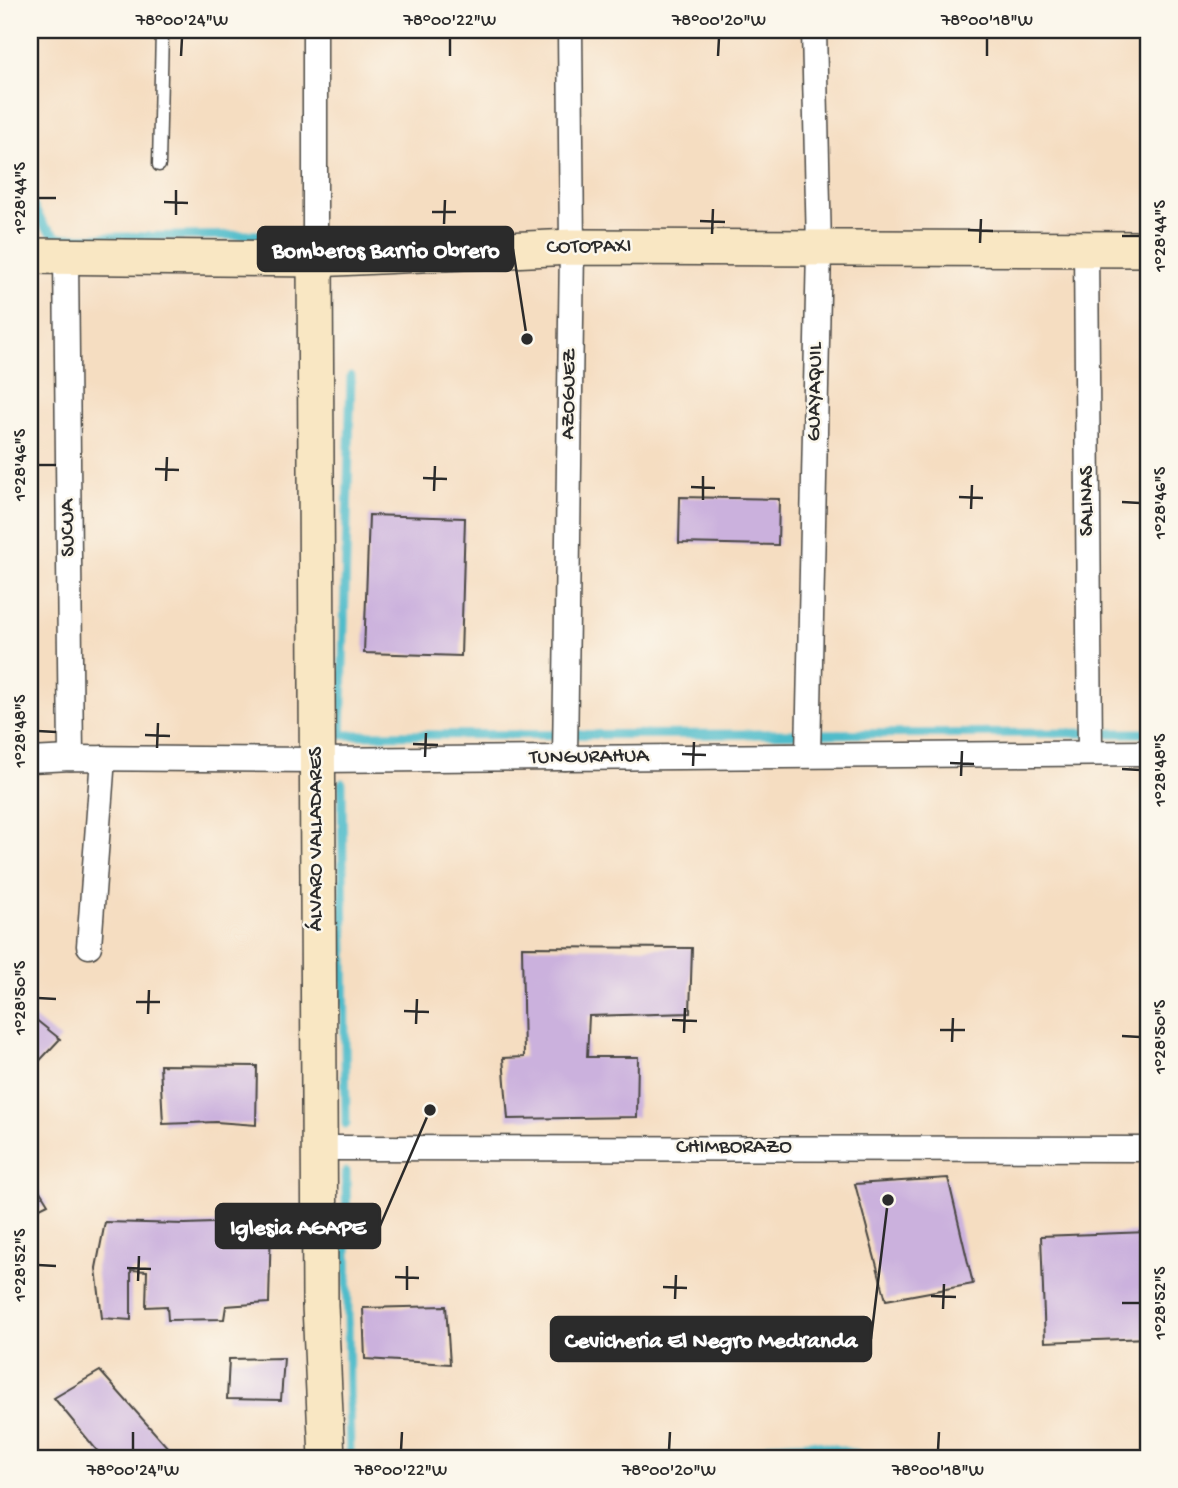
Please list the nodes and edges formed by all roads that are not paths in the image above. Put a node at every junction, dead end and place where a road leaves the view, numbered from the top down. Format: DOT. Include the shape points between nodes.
graph roads {
  1 [pos="162,30"];
  2 [pos="316,30"];
  3 [pos="570,30"];
  4 [pos="814,30"];
  5 [pos="159,165"];
  6 [pos="572,247"];
  7 [pos="820,248"];
  8 [pos="1086,248"];
  9 [pos="1148,249"];
  10 [pos="315,254"];
  11 [pos="30,256"];
  12 [pos="66,257"];
  13 [pos="1090,752"];
  14 [pos="1148,753"];
  15 [pos="808,754"];
  16 [pos="565,756"];
  17 [pos="71,758"];
  18 [pos="103,758"];
  19 [pos="30,760"];
  20 [pos="317,760"];
  21 [pos="89,946"];
  22 [pos="319,1148"];
  23 [pos="1148,1149"];
  24 [pos="327,1458"];
  1 -- 5 [label="lane"];
  2 -- 10 [label="street, ÁLVARO VALLADARES"];
  3 -- 6 [label="street, AZOGUEZ"];
  4 -- 7 [label="street, GUAYAQUIL"];
  6 -- 7 [label="street, COTOPAXI"];
  6 -- 10 [label="street, COTOPAXI"];
  6 -- 16 [label="street, AZOGUEZ"];
  7 -- 8 [label="street, COTOPAXI"];
  7 -- 15 [label="street, GUAYAQUIL"];
  8 -- 9 [label="street, COTOPAXI"];
  8 -- 13 [label="street, SALINAS"];
  10 -- 12 [label="street, COTOPAXI"];
  10 -- 20 [label="street, ÁLVARO VALLADARES"];
  11 -- 12 [label="street, COTOPAXI"];
  12 -- 17 [label="street, SUCUA"];
  13 -- 14 [label="street, TUNGURAHUA"];
  13 -- 15 [label="street, TUNGURAHUA"];
  15 -- 16 [label="street, TUNGURAHUA"];
  16 -- 20 [label="street, TUNGURAHUA"];
  17 -- 18 [label="street, TUNGURAHUA"];
  17 -- 19 [label="street, TUNGURAHUA"];
  18 -- 20 [label="street, TUNGURAHUA"];
  18 -- 21 [label="street"];
  20 -- 22 [label="street, ÁLVARO VALLADARES"];
  22 -- 23 [label="street, CHIMBORAZO"];
  22 -- 24 [label="street, ÁLVARO VALLADARES"];
}
